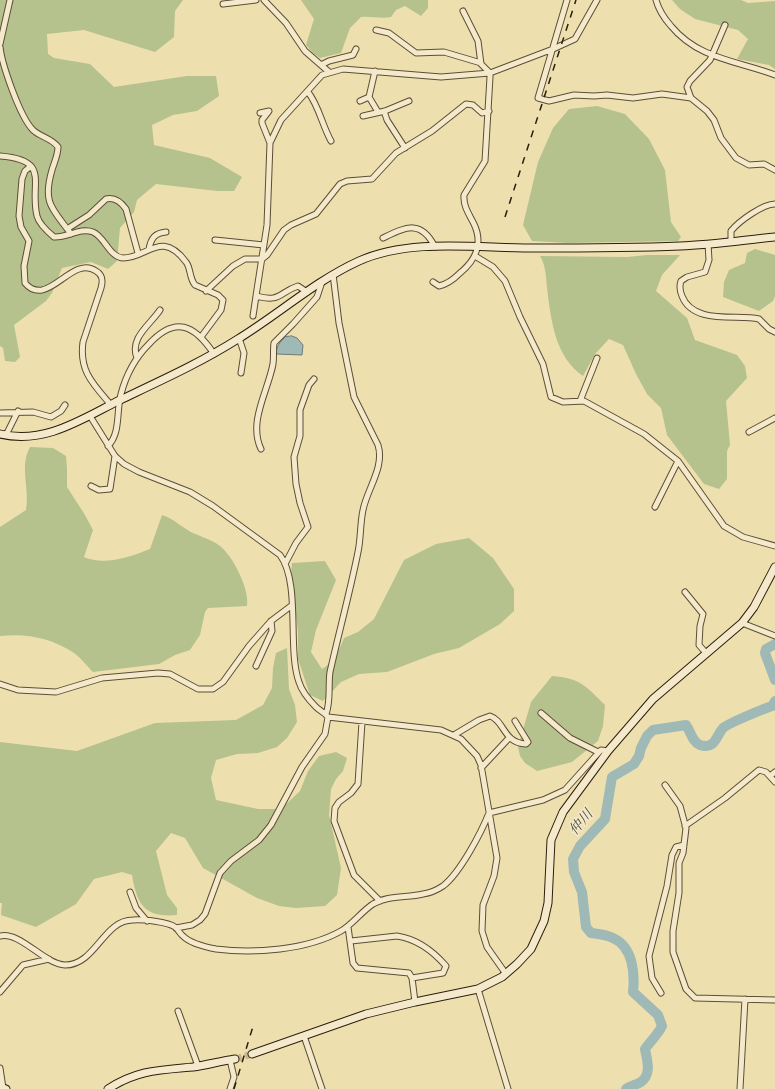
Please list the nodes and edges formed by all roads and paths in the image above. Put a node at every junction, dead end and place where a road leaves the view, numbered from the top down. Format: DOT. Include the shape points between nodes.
graph roads {
  1 [pos="10,0"];
  2 [pos="256,0"];
  3 [pos="264,0"];
  4 [pos="567,0"];
  5 [pos="597,0"];
  6 [pos="656,0"];
  7 [pos="223,4"];
  8 [pos="463,11"];
  9 [pos="725,26"];
  10 [pos="376,30"];
  11 [pos="0,45"];
  12 [pos="356,49"];
  13 [pos="554,49"];
  14 [pos="712,55"];
  15 [pos="481,63"];
  16 [pos="321,65"];
  17 [pos="375,71"];
  18 [pos="329,72"];
  19 [pos="490,73"];
  20 [pos="775,75"];
  21 [pos="308,92"];
  22 [pos="370,97"];
  23 [pos="691,98"];
  24 [pos="360,101"];
  25 [pos="409,101"];
  26 [pos="384,111"];
  27 [pos="489,111"];
  28 [pos="378,112"];
  29 [pos="260,113"];
  30 [pos="363,116"];
  31 [pos="331,141"];
  32 [pos="270,143"];
  33 [pos="405,148"];
  34 [pos="0,156"];
  35 [pos="31,166"];
  36 [pos="775,170"];
  37 [pos="775,204"];
  38 [pos="67,229"];
  39 [pos="166,232"];
  40 [pos="71,234"];
  41 [pos="775,237"];
  42 [pos="383,238"];
  43 [pos="215,240"];
  44 [pos="731,242"];
  45 [pos="708,244"];
  46 [pos="264,245"];
  47 [pos="435,247"];
  48 [pos="476,247"];
  49 [pos="149,249"];
  50 [pos="138,254"];
  51 [pos="475,256"];
  52 [pos="262,259"];
  53 [pos="333,274"];
  54 [pos="322,282"];
  55 [pos="433,282"];
  56 [pos="206,291"];
  57 [pos="307,292"];
  58 [pos="256,296"];
  59 [pos="160,310"];
  60 [pos="253,316"];
  61 [pos="775,332"];
  62 [pos="201,337"];
  63 [pos="239,338"];
  64 [pos="214,354"];
  65 [pos="137,358"];
  66 [pos="597,358"];
  67 [pos="241,373"];
  68 [pos="314,379"];
  69 [pos="119,400"];
  70 [pos="580,401"];
  71 [pos="65,405"];
  72 [pos="111,405"];
  73 [pos="18,412"];
  74 [pos="0,413"];
  75 [pos="90,416"];
  76 [pos="775,418"];
  77 [pos="749,432"];
  78 [pos="3,435"];
  79 [pos="108,446"];
  80 [pos="261,449"];
  81 [pos="115,456"];
  82 [pos="678,461"];
  83 [pos="91,486"];
  84 [pos="655,508"];
  85 [pos="775,546"];
  86 [pos="285,564"];
  87 [pos="775,567"];
  88 [pos="685,592"];
  89 [pos="291,606"];
  90 [pos="272,621"];
  91 [pos="742,623"];
  92 [pos="775,636"];
  93 [pos="706,653"];
  94 [pos="256,666"];
  95 [pos="0,684"];
  96 [pos="541,713"];
  97 [pos="327,715"];
  98 [pos="515,721"];
  99 [pos="362,722"];
  100 [pos="454,735"];
  101 [pos="509,738"];
  102 [pos="608,751"];
  103 [pos="598,752"];
  104 [pos="481,768"];
  105 [pos="775,772"];
  106 [pos="770,776"];
  107 [pos="775,782"];
  108 [pos="665,785"];
  109 [pos="489,813"];
  110 [pos="685,826"];
  111 [pos="684,845"];
  112 [pos="130,892"];
  113 [pos="380,900"];
  114 [pos="147,921"];
  115 [pos="348,927"];
  116 [pos="176,928"];
  117 [pos="0,936"];
  118 [pos="351,941"];
  119 [pos="49,959"];
  120 [pos="506,974"];
  121 [pos="412,978"];
  122 [pos="478,989"];
  123 [pos="0,992"];
  124 [pos="661,993"];
  125 [pos="745,999"];
  126 [pos="775,1000"];
  127 [pos="415,1002"];
  128 [pos="178,1011"];
  129 [pos="304,1036"];
  130 [pos="252,1054"];
  131 [pos="233,1059"];
  132 [pos="198,1066"];
  133 [pos="0,1068"];
  134 [pos="3,1088"];
  135 [pos="108,1089"];
  136 [pos="230,1089"];
  137 [pos="322,1089"];
  138 [pos="508,1089"];
  139 [pos="740,1089"];
  1 -- 11 [label="street"];
  2 -- 7 [label="street"];
  3 -- 16 [label="street" via="286,24 305,51"];
  4 -- 13 [label="street"];
  5 -- 13 [label="street" via="575,39"];
  6 -- 14 [label="street" via="658,10 681,38"];
  8 -- 15 [label="street" via="478,41"];
  9 -- 14 [label="street"];
  10 -- 15 [label="street" via="389,33 416,53 444,52"];
  11 -- 38 [label="street" via="3,64 26,119 32,129 58,147 48,200 55,215"];
  12 -- 16 [label="street" via="353,55"];
  13 -- 19 [label="street"];
  13 -- 23 [label="street" via="538,98 548,101 574,95 633,98 662,94"];
  14 -- 20 [label="street"];
  14 -- 23 [label="street" via="687,87"];
  15 -- 19 [label="street"];
  16 -- 18 [label="street"];
  17 -- 18 [label="street" via="343,69"];
  17 -- 19 [label="street" via="441,77"];
  17 -- 22 [label="street"];
  18 -- 21 [label="street" via="322,75"];
  19 -- 27 [label="street"];
  21 -- 31 [label="street" via="314,100"];
  21 -- 32 [label="street" via="281,120"];
  22 -- 24 [label="street"];
  22 -- 28 [label="street"];
  23 -- 36 [label="street" via="714,120 721,138 736,158 749,165 764,164"];
  25 -- 26 [label="street"];
  26 -- 28 [label="street"];
  26 -- 33 [label="street"];
  27 -- 33 [label="street" via="483,113 473,105 466,104 432,132"];
  27 -- 48 [label="street" via="486,161 464,195 467,212 475,228"];
  28 -- 30 [label="street"];
  29 -- 32 [label="street" via="270,111 262,123"];
  32 -- 46 [label="street"];
  33 -- 52 [label="street" via="387,160 372,179 340,184 316,214 284,230"];
  34 -- 35 [label="street" via="17,159"];
  35 -- 40 [label="street" via="36,180 38,219 54,237 60,238"];
  35 -- 72 [label="street" via="25,171 22,179 19,216 29,243 24,281 28,287 39,290 50,287 80,269 92,269 101,275 101,288 82,351 86,374"];
  37 -- 44 [label="street" via="746,218 735,227 731,231"];
  38 -- 40 [label="street"];
  38 -- 50 [label="street" via="89,215 106,199 117,200 126,209"];
  39 -- 49 [label="street" via="154,236"];
  40 -- 50 [label="street" via="93,232 118,257"];
  41 -- 44 [label="street"];
  42 -- 47 [label="street" via="401,229 414,227 431,238"];
  43 -- 46 [label="street"];
  44 -- 45 [label="street"];
  45 -- 48 [label="street"];
  45 -- 61 [label="street" via="708,268 705,272 681,281 683,299 693,310 722,318 759,319"];
  46 -- 52 [label="street"];
  47 -- 48 [label="street"];
  47 -- 53 [label="street" via="388,251 367,257"];
  48 -- 51 [label="street"];
  49 -- 50 [label="street"];
  49 -- 56 [label="street" via="165,247 179,254 188,264 192,282"];
  51 -- 55 [label="street" via="449,283 440,286"];
  51 -- 70 [label="street" via="493,267 506,281 543,364 551,397 563,402"];
  52 -- 56 [label="street" via="245,259 233,266"];
  52 -- 58 [label="street"];
  53 -- 54 [label="street"];
  53 -- 97 [label="street" via="339,323 354,397 380,454 363,508 359,550 330,672"];
  54 -- 57 [label="street"];
  54 -- 80 [label="street" via="317,297 274,343 273,365 258,420 257,432"];
  56 -- 62 [label="street" via="220,297 223,305"];
  57 -- 58 [label="street" via="298,286 277,298"];
  57 -- 63 [label="street"];
  58 -- 60 [label="street"];
  59 -- 65 [label="street" via="137,338 134,349"];
  62 -- 64 [label="street"];
  62 -- 65 [label="street" via="183,328 171,327 157,335"];
  63 -- 64 [label="street"];
  63 -- 67 [label="street" via="244,353"];
  64 -- 69 [label="street"];
  65 -- 69 [label="street"];
  66 -- 70 [label="street"];
  68 -- 86 [label="street" via="309,385 300,410 300,436 294,453 296,484 308,527"];
  69 -- 72 [label="street"];
  69 -- 79 [label="street" via="115,436"];
  70 -- 82 [label="street" via="644,434"];
  71 -- 73 [label="street" via="51,417 33,412"];
  72 -- 75 [label="street"];
  73 -- 74 [label="street"];
  73 -- 78 [label="street"];
  75 -- 78 [label="street" via="39,436"];
  75 -- 79 [label="street"];
  76 -- 77 [label="street"];
  79 -- 81 [label="street"];
  81 -- 83 [label="street" via="110,489 99,490"];
  81 -- 86 [label="street" via="132,469 190,492 213,506 276,552"];
  82 -- 84 [label="street"];
  82 -- 85 [label="street" via="724,526 743,537"];
  86 -- 89 [label="street"];
  87 -- 91 [label="street" via="754,607"];
  88 -- 93 [label="street" via="703,614 699,645"];
  89 -- 90 [label="street"];
  89 -- 97 [label="street" via="298,682 306,697"];
  90 -- 94 [label="street" via="272,631"];
  90 -- 95 [label="street" via="249,646 223,682 212,689 198,689 170,674 158,673 102,678 56,692 18,690"];
  91 -- 92 [label="street"];
  91 -- 93 [label="street"];
  93 -- 102 [label="street" via="653,699"];
  96 -- 103 [label="street" via="570,738"];
  97 -- 99 [label="street"];
  97 -- 116 [label="street" via="325,734 302,767 271,825 256,843 231,861 220,873 205,914 200,920 192,925"];
  98 -- 101 [label="street" via="528,742 524,744"];
  99 -- 100 [label="street" via="441,730"];
  99 -- 113 [label="street" via="358,784 335,808 334,821 354,875"];
  100 -- 101 [label="street" via="490,716"];
  100 -- 104 [label="street" via="471,748"];
  101 -- 104 [label="street"];
  102 -- 103 [label="street" via="602,749"];
  102 -- 120 [label="street" via="558,822 551,840 548,903 544,921 530,949"];
  103 -- 109 [label="street" via="565,790 543,800"];
  104 -- 109 [label="street"];
  105 -- 106 [label="street"];
  106 -- 107 [label="street"];
  106 -- 110 [label="street" via="762,770 755,772 725,798"];
  108 -- 110 [label="street" via="680,806"];
  109 -- 113 [label="street" via="483,828 460,865 442,887 424,894"];
  109 -- 120 [label="street" via="497,858 494,876 483,905 482,931 488,947"];
  110 -- 111 [label="street"];
  111 -- 124 [label="street" via="676,847 672,855 667,886 649,956 652,978"];
  111 -- 125 [label="street" via="679,863 679,893 672,940 673,952 686,989 696,998"];
  112 -- 114 [label="street" via="136,908"];
  113 -- 115 [label="street" via="372,904"];
  114 -- 116 [label="street" via="168,924"];
  114 -- 119 [label="street" via="132,920 120,923 109,931 86,957 72,964 62,964"];
  115 -- 116 [label="street" via="330,936 299,945 258,950 201,946 185,938"];
  115 -- 118 [label="street"];
  117 -- 119 [label="street" via="12,937"];
  118 -- 121 [label="street" via="353,963 357,968 409,973"];
  118 -- 121 [label="street" via="397,936 413,939 446,966 443,973"];
  119 -- 123 [label="street" via="23,965"];
  120 -- 122 [label="street"];
  121 -- 127 [label="street"];
  122 -- 127 [label="street"];
  122 -- 138 [label="street"];
  125 -- 126 [label="street"];
  125 -- 139 [label="street"];
  127 -- 129 [label="street" via="366,1014"];
  128 -- 132 [label="street"];
  129 -- 130 [label="street"];
  129 -- 137 [label="street"];
  131 -- 132 [label="street"];
  131 -- 136 [label="street" via="234,1077"];
  132 -- 135 [label="street" via="146,1072 132,1076"];
  133 -- 134 [label="street"];
}
